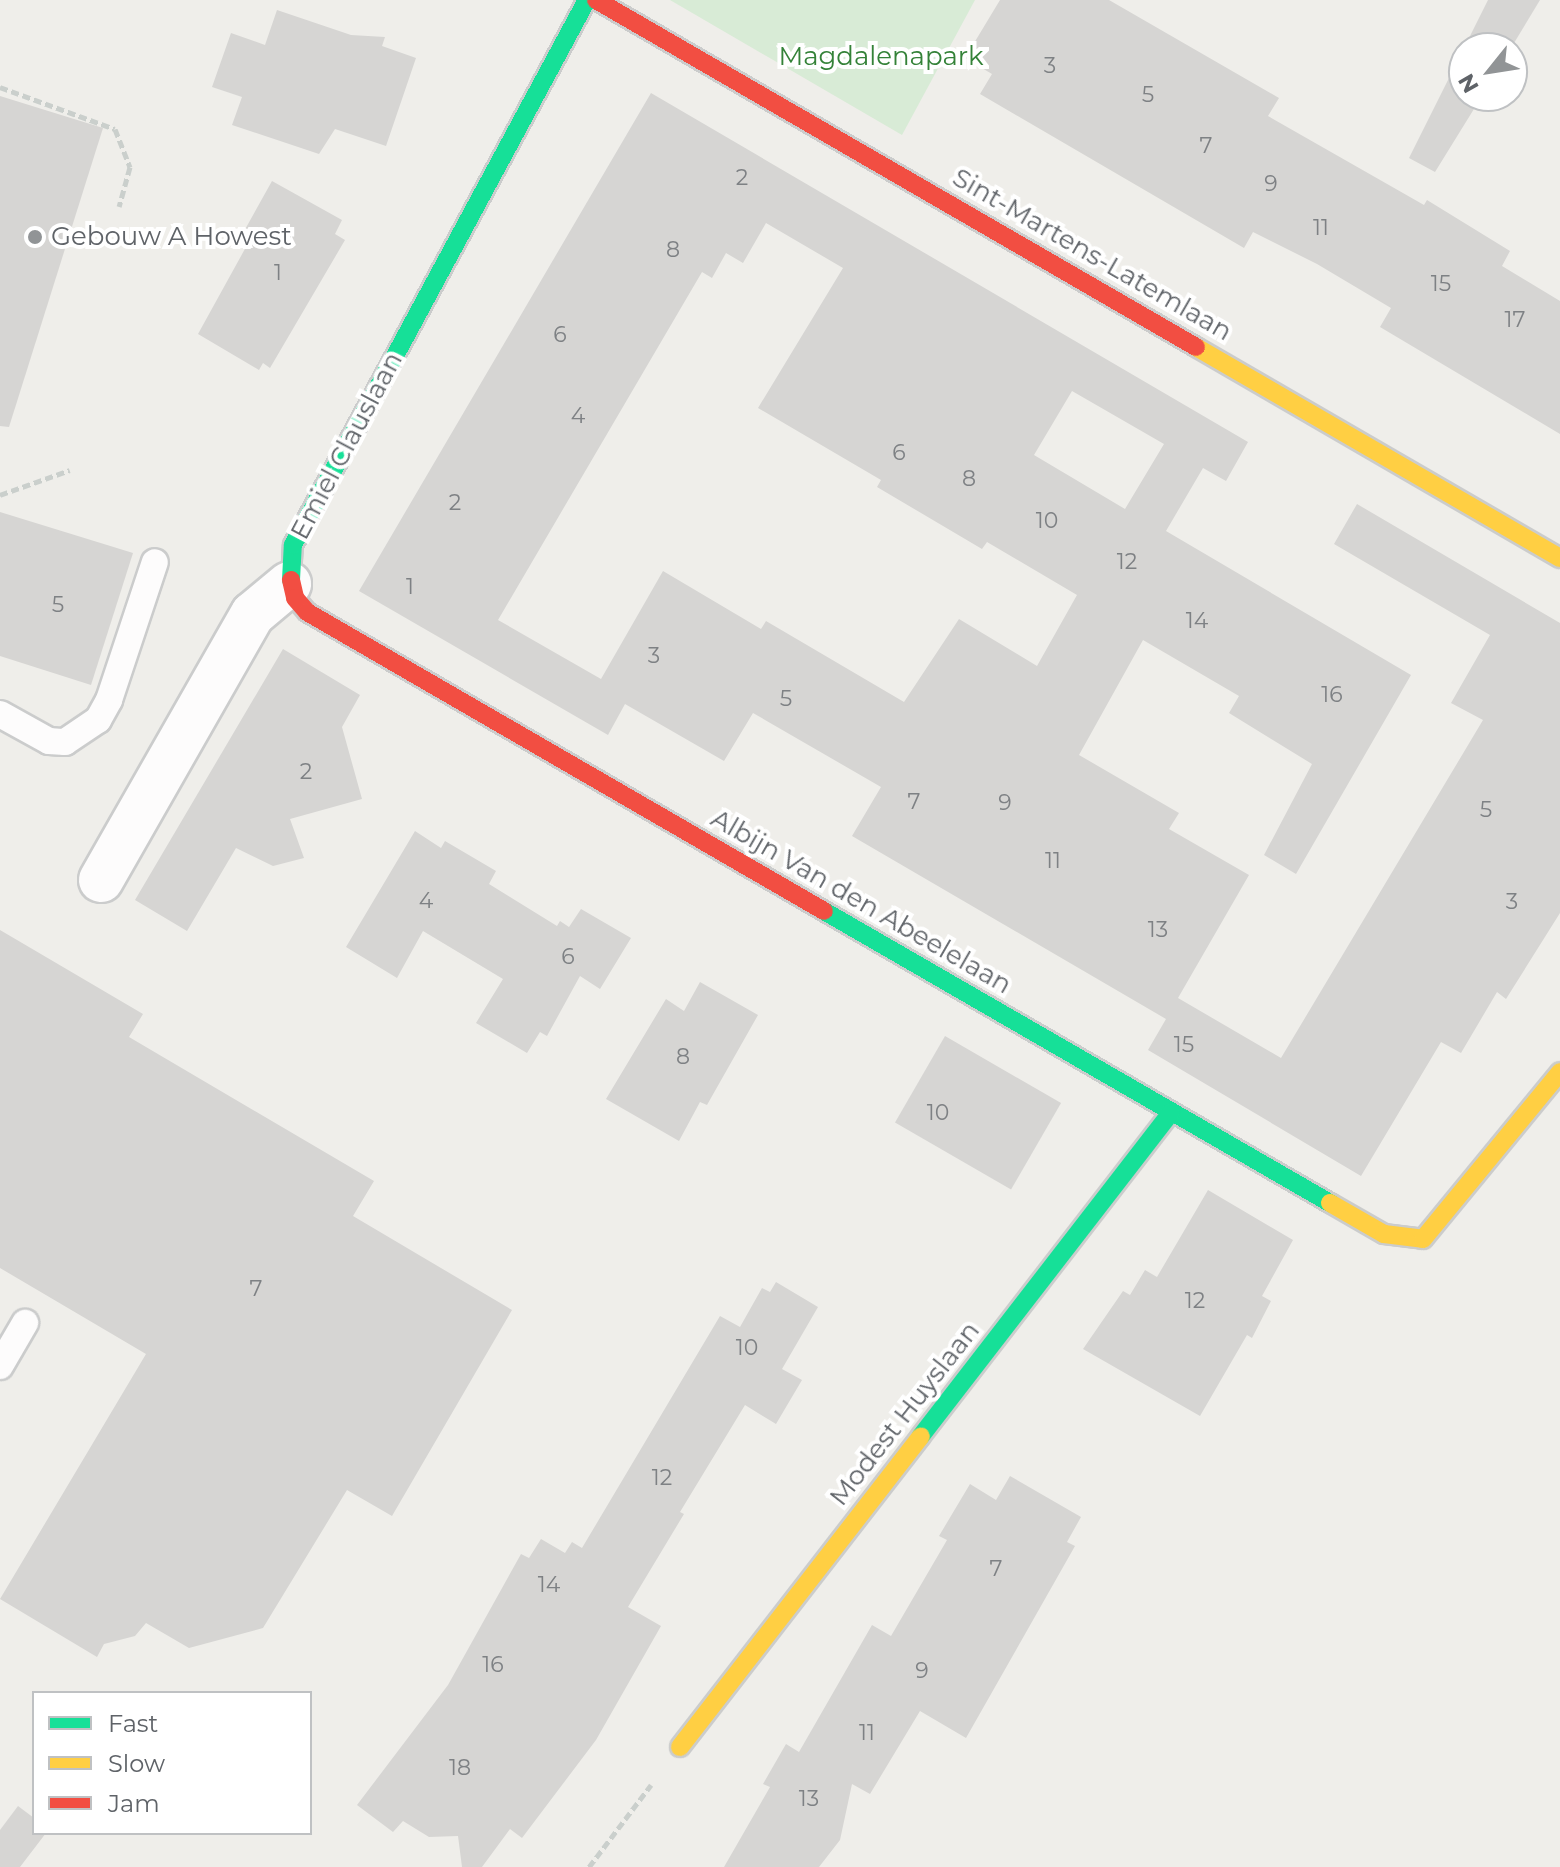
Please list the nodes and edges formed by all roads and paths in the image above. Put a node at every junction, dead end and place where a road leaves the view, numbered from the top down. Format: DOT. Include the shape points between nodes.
graph roads {
  1 [pos="587,0"];
  2 [pos="596,0"];
  3 [pos="0,87"];
  4 [pos="119,207"];
  5 [pos="70,470"];
  6 [pos="0,495"];
  7 [pos="1560,558"];
  8 [pos="155,562"];
  9 [pos="289,584"];
  10 [pos="0,714"];
  11 [pos="101,880"];
  12 [pos="1560,1072"];
  13 [pos="1171,1112"];
  14 [pos="25,1323"];
  15 [pos="0,1366"];
  16 [pos="680,1747"];
  17 [pos="589,1867"];
  1 -- 9 [label="street, Emiel Clauslaan" via="293,545"];
  2 -- 7 [label="street, Sint-Martens-Latemlaan"];
  3 -- 4 [label="path" via="115,129 124,140 130,167"];
  5 -- 6 [label="path"];
  8 -- 10 [label="lane" via="98,720 65,742 49,741"];
  9 -- 11 [label="street" via="253,614"];
  9 -- 13 [label="street, Albijn Van den Abeelelaan" via="307,612"];
  12 -- 13 [label="street, Albijn Van den Abeelelaan" via="1423,1239 1384,1234"];
  13 -- 16 [label="street, Modest Huyslaan"];
  14 -- 15 [label="lane"];
  16 -- 17 [label="path"];
}
